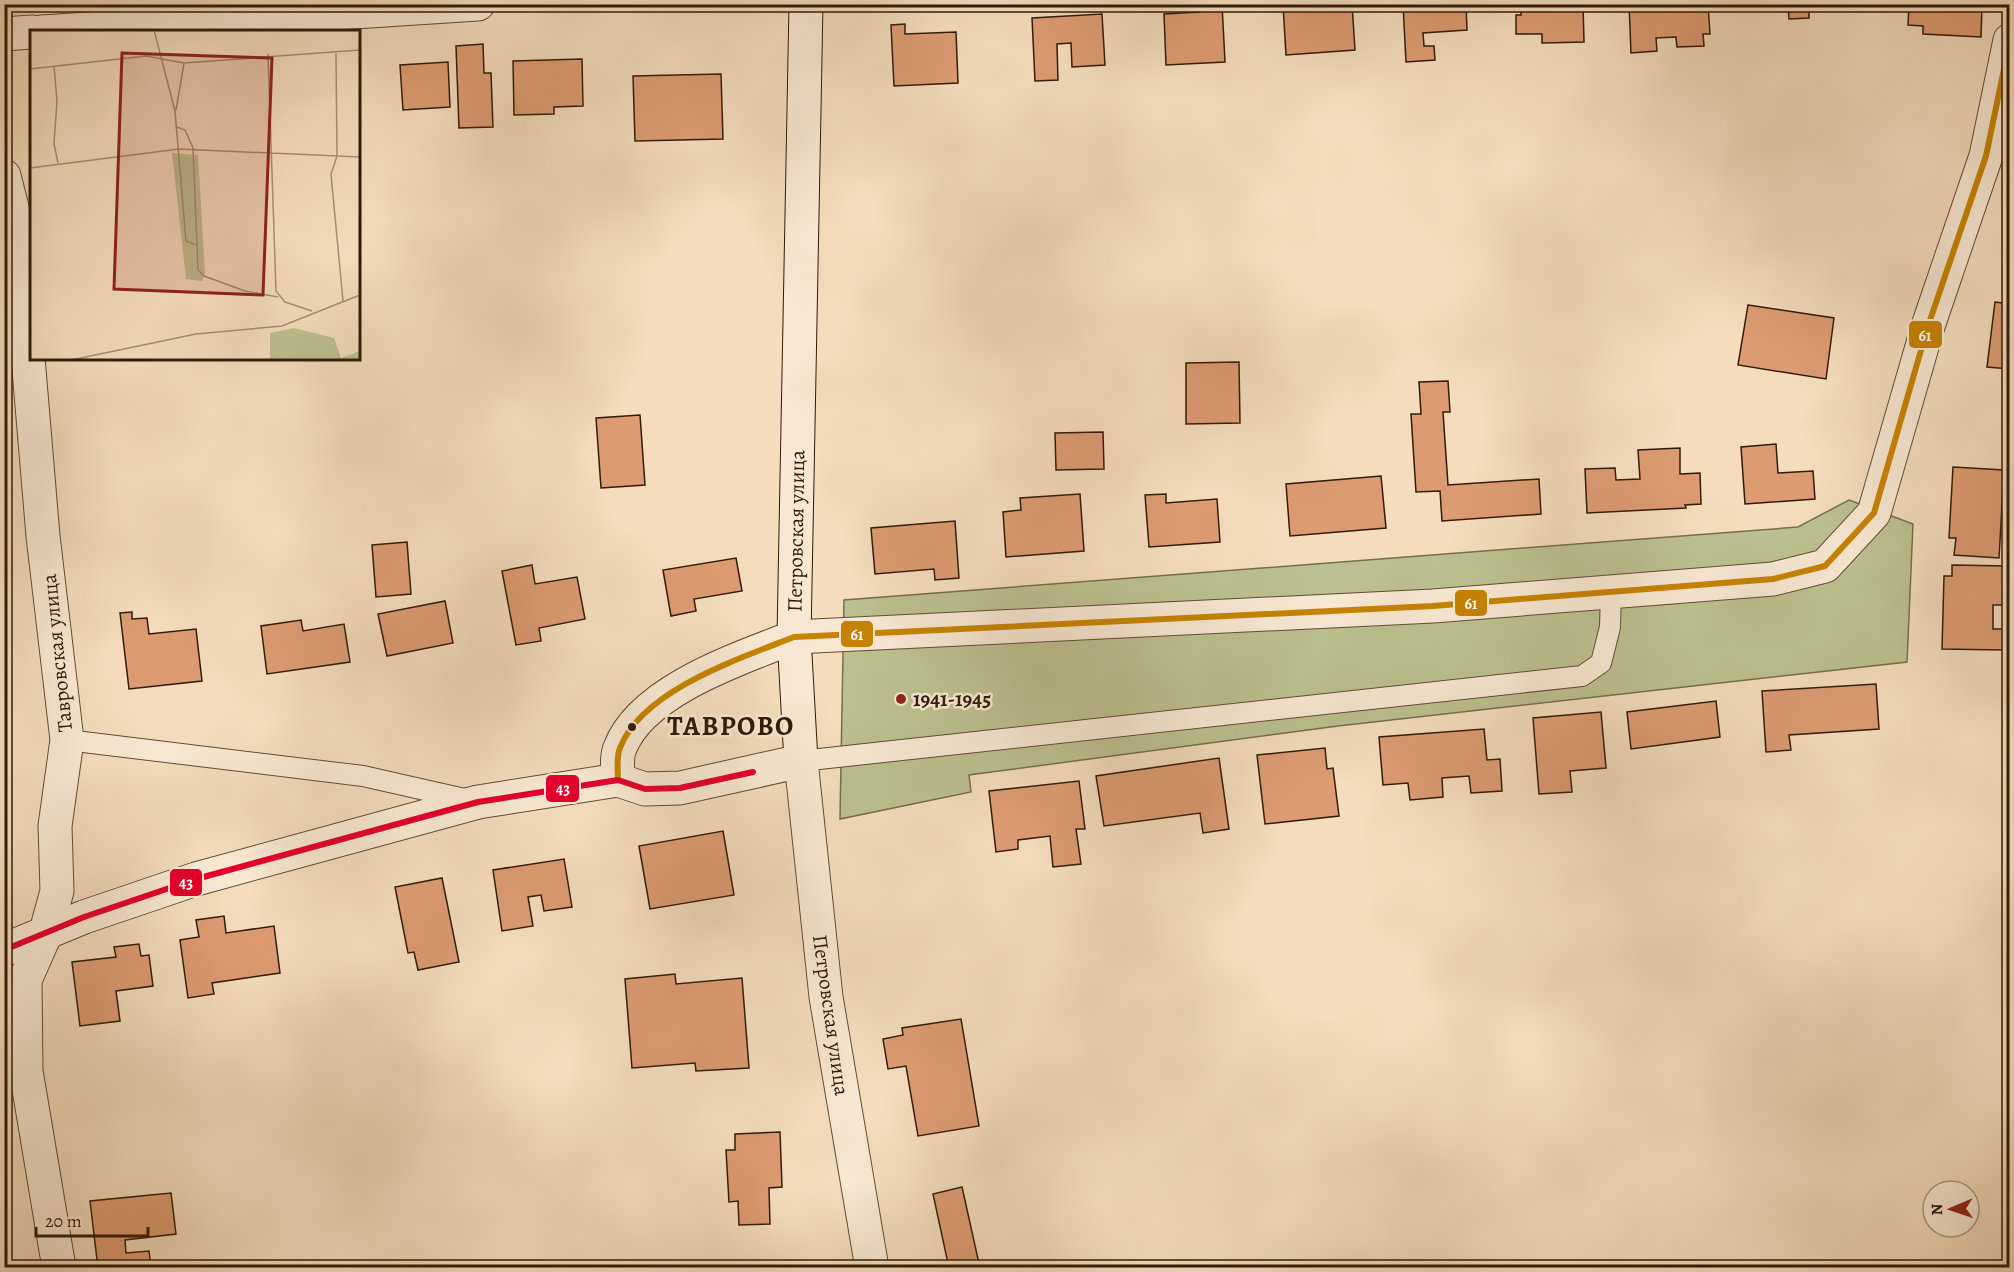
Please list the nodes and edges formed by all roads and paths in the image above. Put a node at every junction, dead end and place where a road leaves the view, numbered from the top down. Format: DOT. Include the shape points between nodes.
graph roads {
  1 [pos="478,4"];
  2 [pos="806,4"];
  3 [pos="73,30"];
  4 [pos="30,32"];
  5 [pos="4,34"];
  6 [pos="2010,40"];
  7 [pos="4,176"];
  8 [pos="1611,590"];
  9 [pos="794,638"];
  10 [pos="67,740"];
  11 [pos="801,761"];
  12 [pos="618,780"];
  13 [pos="478,802"];
  14 [pos="45,935"];
  15 [pos="4,950"];
  16 [pos="59,1268"];
  17 [pos="872,1268"];
  1 -- 3 [label="street"];
  2 -- 9 [label="street, Петровская улица"];
  4 -- 5 [label="street"];
  6 -- 8 [label="street" via="1986,156 1928,326 1874,513 1825,566 1773,579"];
  7 -- 10 [label="street, Тавровская улица" via="17,227 43,536"];
  8 -- 9 [label="street" via="1433,606"];
  8 -- 11 [label="lane" via="1610,627 1602,663 1582,676"];
  9 -- 11 [label="street, Петровская улица"];
  9 -- 12 [label="street" via="704,673 641,715 619,749"];
  10 -- 13 [label="lane" via="363,776"];
  10 -- 14 [label="street, Тавровская улица" via="55,826 57,891"];
  11 -- 12 [label="street" via="680,788 645,789"];
  11 -- 17 [label="street, Петровская улица" via="826,997"];
  12 -- 13 [label="street"];
  13 -- 14 [label="street" via="196,879 84,917"];
  14 -- 15 [label="street"];
  14 -- 16 [label="street, Тавровская улица" via="25,980 26,1071"];
}
